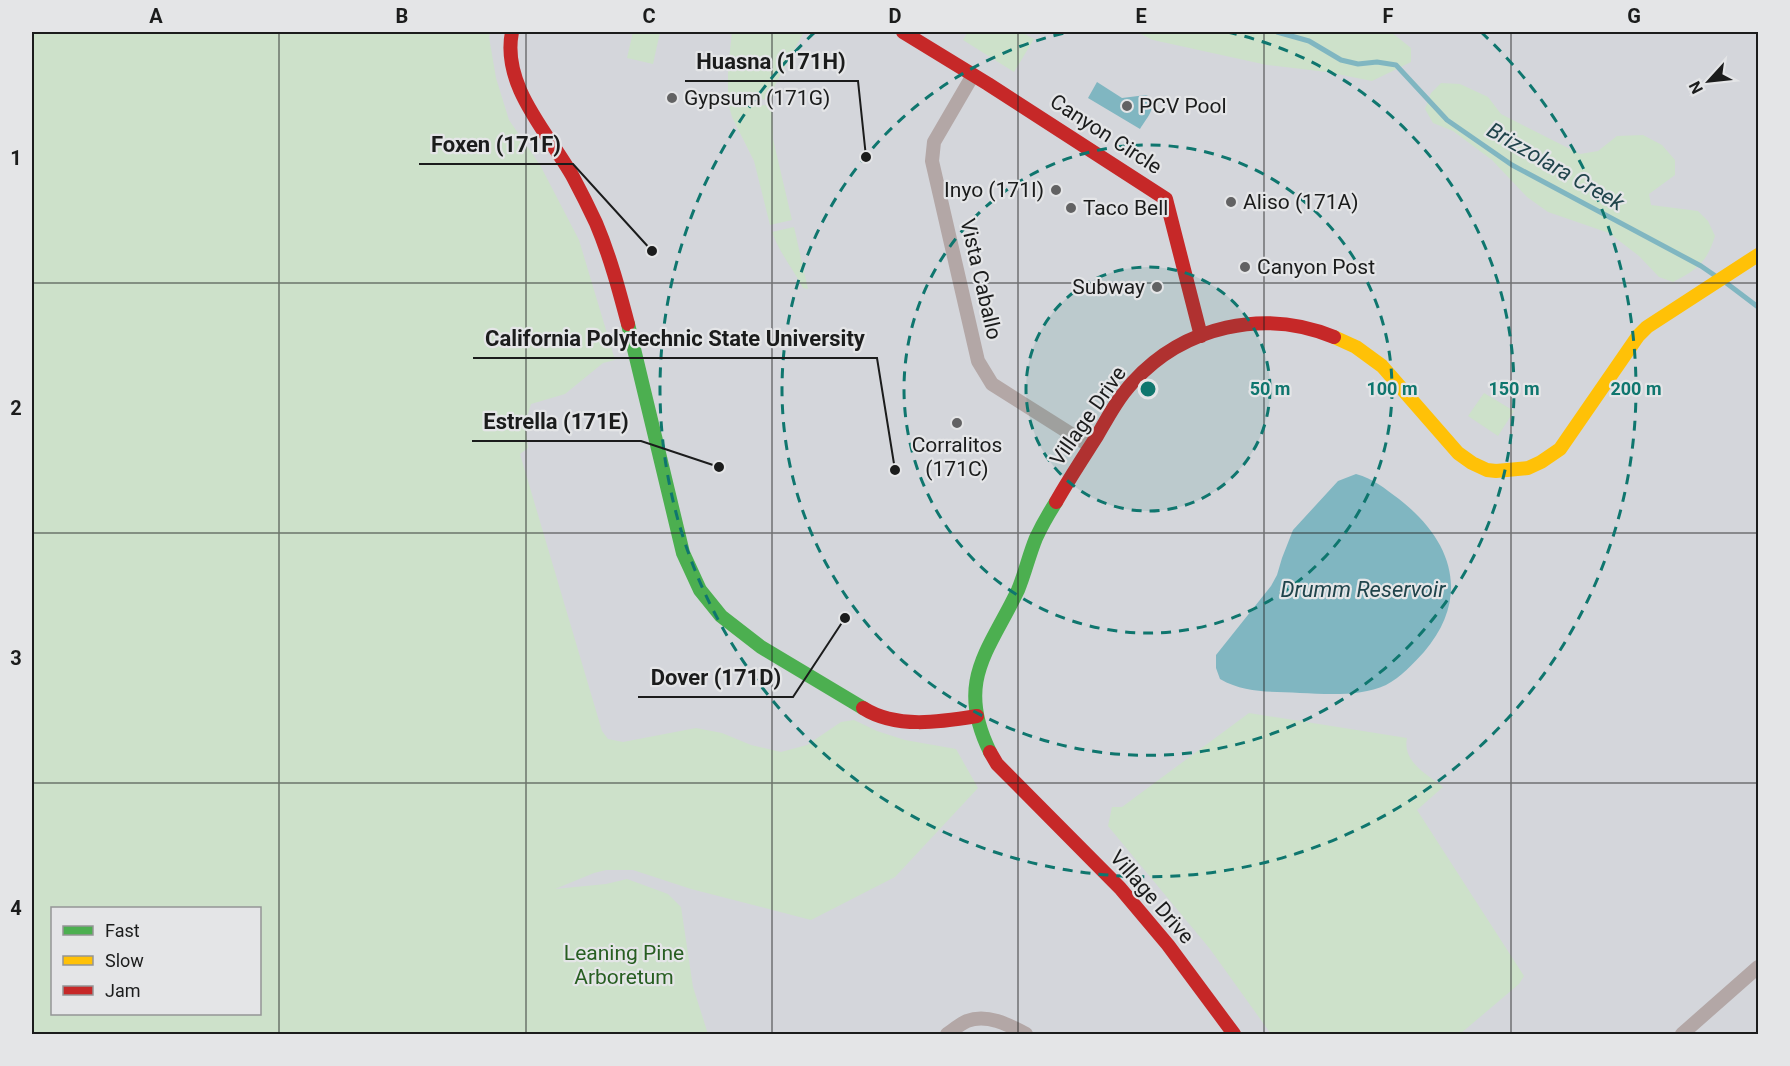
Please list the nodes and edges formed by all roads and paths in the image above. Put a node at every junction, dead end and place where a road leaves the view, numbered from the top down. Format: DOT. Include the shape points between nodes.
graph roads {
  1 [pos="512,32"];
  2 [pos="903,32"];
  3 [pos="973,75"];
  4 [pos="1758,255"];
  5 [pos="1201,336"];
  6 [pos="1090,446"];
  7 [pos="976,716"];
  8 [pos="1758,967"];
  9 [pos="947,1035"];
  10 [pos="1026,1035"];
  11 [pos="1234,1035"];
  12 [pos="1682,1035"];
  1 -- 7 [label="street" via="509,47 527,104 573,177 616,276 683,553 700,590 720,616 761,647 872,714 905,722"];
  2 -- 3 [label="street, Canyon Circle"];
  3 -- 5 [label="street, Canyon Circle" via="1166,199"];
  3 -- 6 [label="street, Vista Caballo" via="934,142 932,161 978,361 992,384"];
  4 -- 5 [label="street, Village Drive" via="1638,336 1560,449 1547,460 1514,472 1488,471 1470,462 1451,446 1382,365 1342,340 1286,323 1239,324"];
  5 -- 6 [label="street, Village Drive" via="1177,347 1138,377"];
  6 -- 7 [label="street, Village Drive" via="1040,531 1020,585 984,654 977,674"];
  7 -- 11 [label="street, Village Drive" via="997,764 1120,888"];
  8 -- 12 [label="street"];
  9 -- 10 [label="street" via="968,1020 989,1018"];
}
